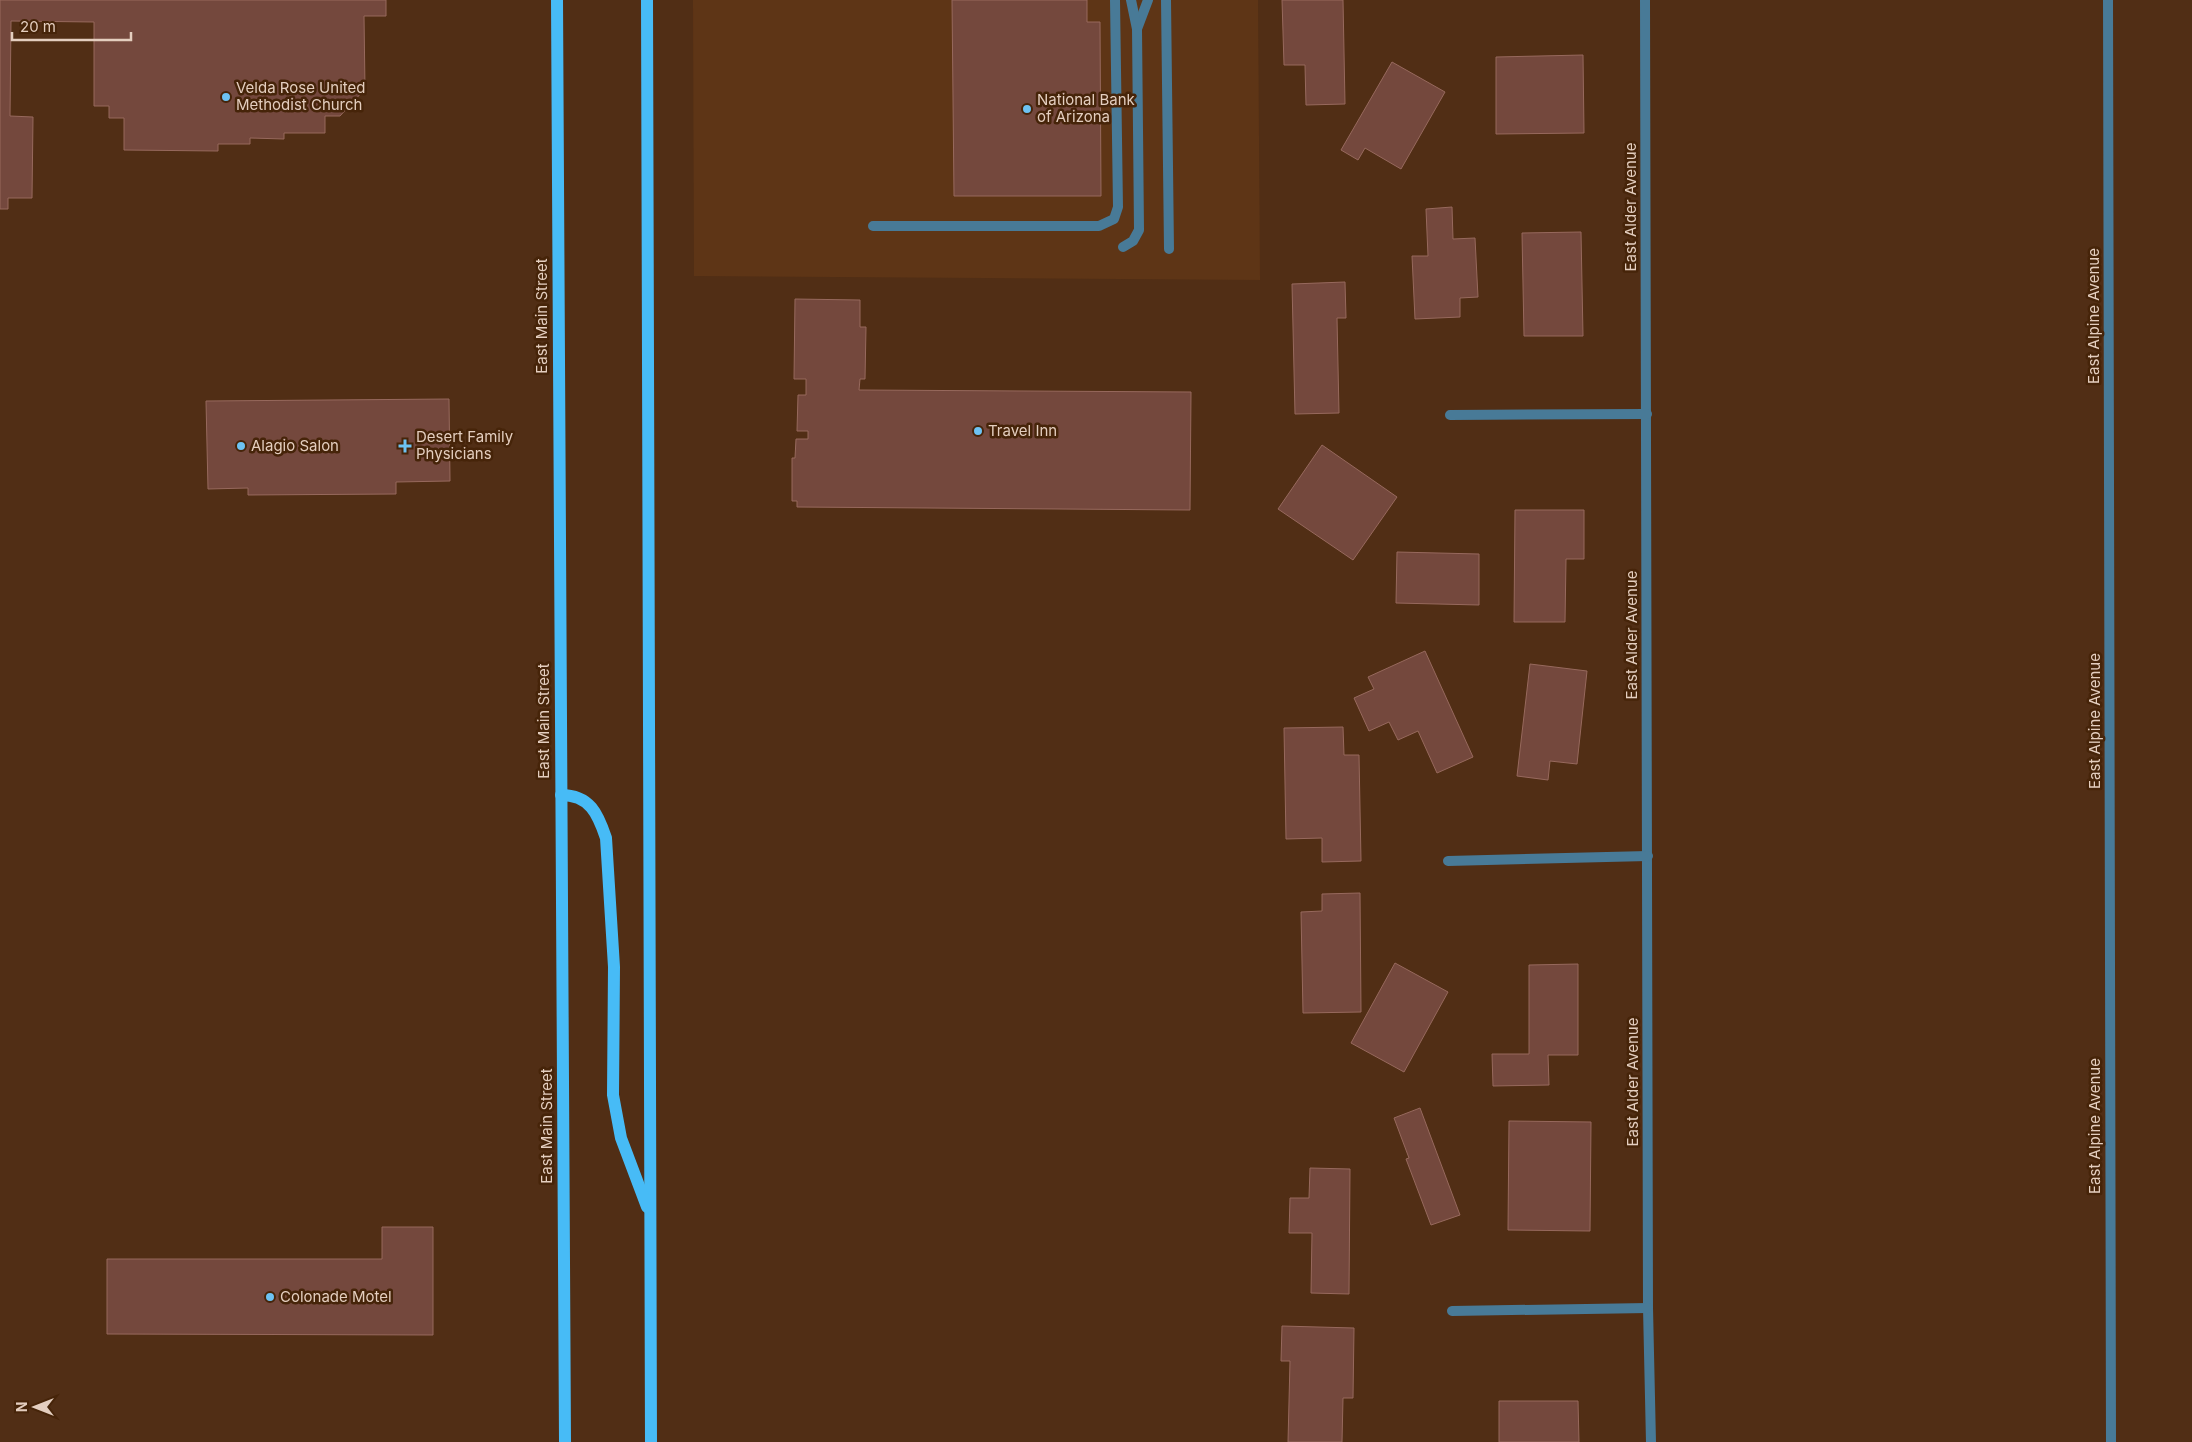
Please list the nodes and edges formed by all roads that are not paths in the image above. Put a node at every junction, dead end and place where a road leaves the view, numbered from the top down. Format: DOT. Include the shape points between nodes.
graph roads {
  1 [pos="557,0"];
  2 [pos="647,0"];
  3 [pos="1115,0"];
  4 [pos="1131,0"];
  5 [pos="1148,0"];
  6 [pos="1166,0"];
  7 [pos="1646,0"];
  8 [pos="2108,0"];
  9 [pos="1137,28"];
  10 [pos="873,226"];
  11 [pos="1123,247"];
  12 [pos="1169,249"];
  13 [pos="1647,414"];
  14 [pos="1450,416"];
  15 [pos="561,795"];
  16 [pos="1648,856"];
  17 [pos="1448,861"];
  18 [pos="650,1216"];
  19 [pos="1648,1308"];
  20 [pos="1452,1311"];
  21 [pos="565,1442"];
  22 [pos="651,1442"];
  23 [pos="1651,1442"];
  24 [pos="2111,1442"];
  1 -- 15 [label="main road, East Main Street"];
  2 -- 18 [label="main road"];
  3 -- 10 [label="street" via="1118,207 1114,219 1099,226"];
  4 -- 9 [label="street"];
  5 -- 9 [label="street"];
  6 -- 12 [label="street"];
  7 -- 13 [label="street, East Alder Avenue"];
  8 -- 24 [label="street, East Alpine Avenue"];
  9 -- 11 [label="street" via="1139,230 1133,241"];
  13 -- 14 [label="street"];
  13 -- 16 [label="street, East Alder Avenue"];
  15 -- 18 [label="main road" via="590,805 600,818 606,838 614,967 613,1095 621,1138"];
  15 -- 21 [label="main road, East Main Street"];
  16 -- 17 [label="street"];
  16 -- 19 [label="street, East Alder Avenue"];
  18 -- 22 [label="main road"];
  19 -- 20 [label="street"];
  19 -- 23 [label="street, East Alder Avenue"];
}
